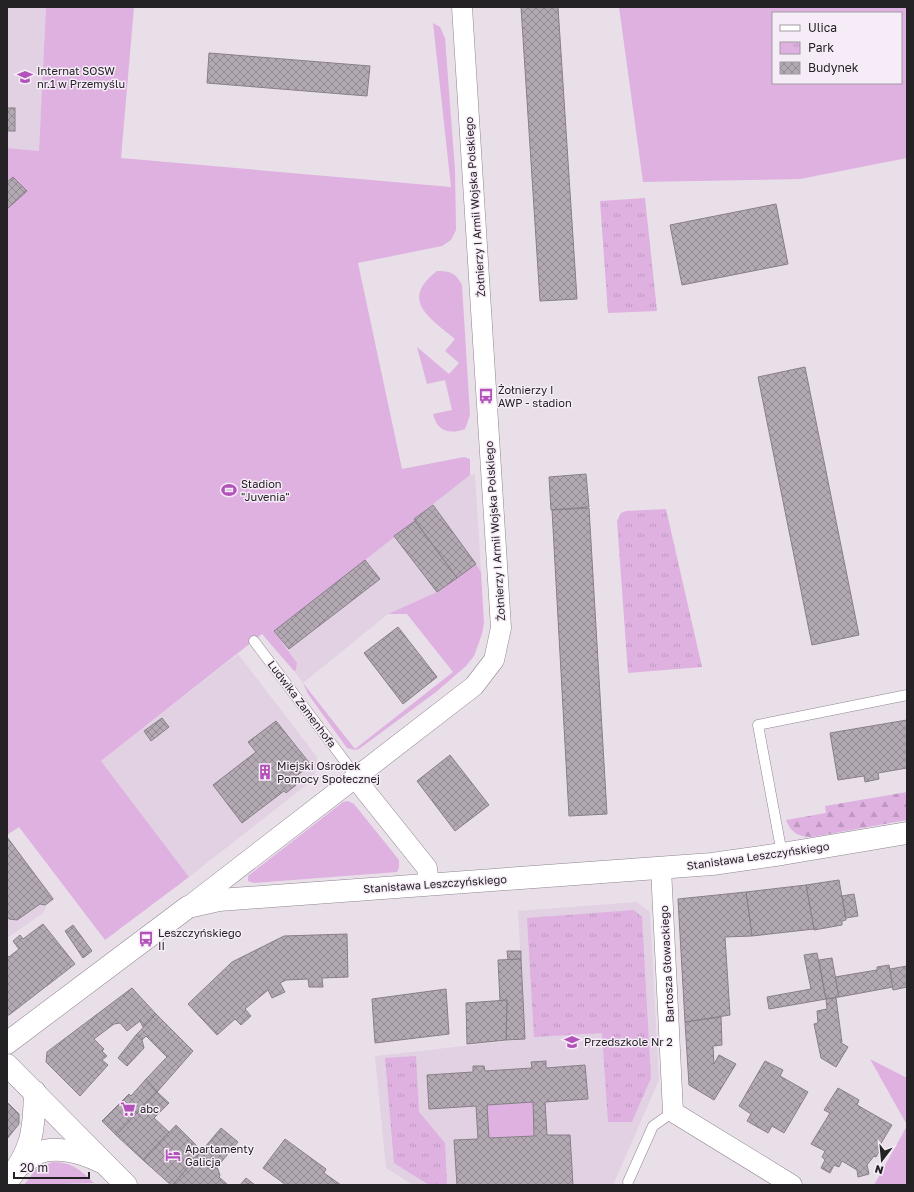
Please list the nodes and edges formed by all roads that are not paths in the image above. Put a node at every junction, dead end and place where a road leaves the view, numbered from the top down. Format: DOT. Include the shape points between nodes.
graph roads {
  1 [pos="459,8"];
  2 [pos="254,641"];
  3 [pos="907,695"];
  4 [pos="355,778"];
  5 [pos="907,833"];
  6 [pos="782,854"];
  7 [pos="661,868"];
  8 [pos="429,884"];
  9 [pos="188,907"];
  10 [pos="7,1043"];
  11 [pos="7,1065"];
  12 [pos="35,1092"];
  13 [pos="673,1112"];
  14 [pos="106,1164"];
  15 [pos="13,1174"];
  16 [pos="628,1182"];
  17 [pos="126,1185"];
  18 [pos="792,1185"];
  1 -- 4 [label="street, Żołnierzy I Armii Wojska Polskiego" via="501,628 494,660 474,686"];
  2 -- 4 [label="lane, Ludwika Zamenhofa"];
  3 -- 6 [label="lane" via="758,725"];
  4 -- 8 [label="street, Ludwika Zamenhofa" via="427,868"];
  4 -- 9 [label="street, Żołnierzy I Armii Wojska Polskiego"];
  5 -- 6 [label="street, Stanisława Leszczyńskiego"];
  6 -- 7 [label="street, Stanisława Leszczyńskiego"];
  7 -- 8 [label="street, Stanisława Leszczyńskiego"];
  7 -- 13 [label="street, Bartosza Głowackiego"];
  8 -- 9 [label="street, Stanisława Leszczyńskiego" via="219,900"];
  9 -- 10 [label="street, Stanisława Leszczyńskiego"];
  11 -- 12 [label="street"];
  12 -- 14 [label="street"];
  12 -- 15 [label="street" via="32,1138"];
  13 -- 16 [label="lane" via="653,1126"];
  13 -- 18 [label="street"];
  14 -- 15 [label="street" via="90,1156 53,1151 39,1153"];
  14 -- 17 [label="street"];
}
